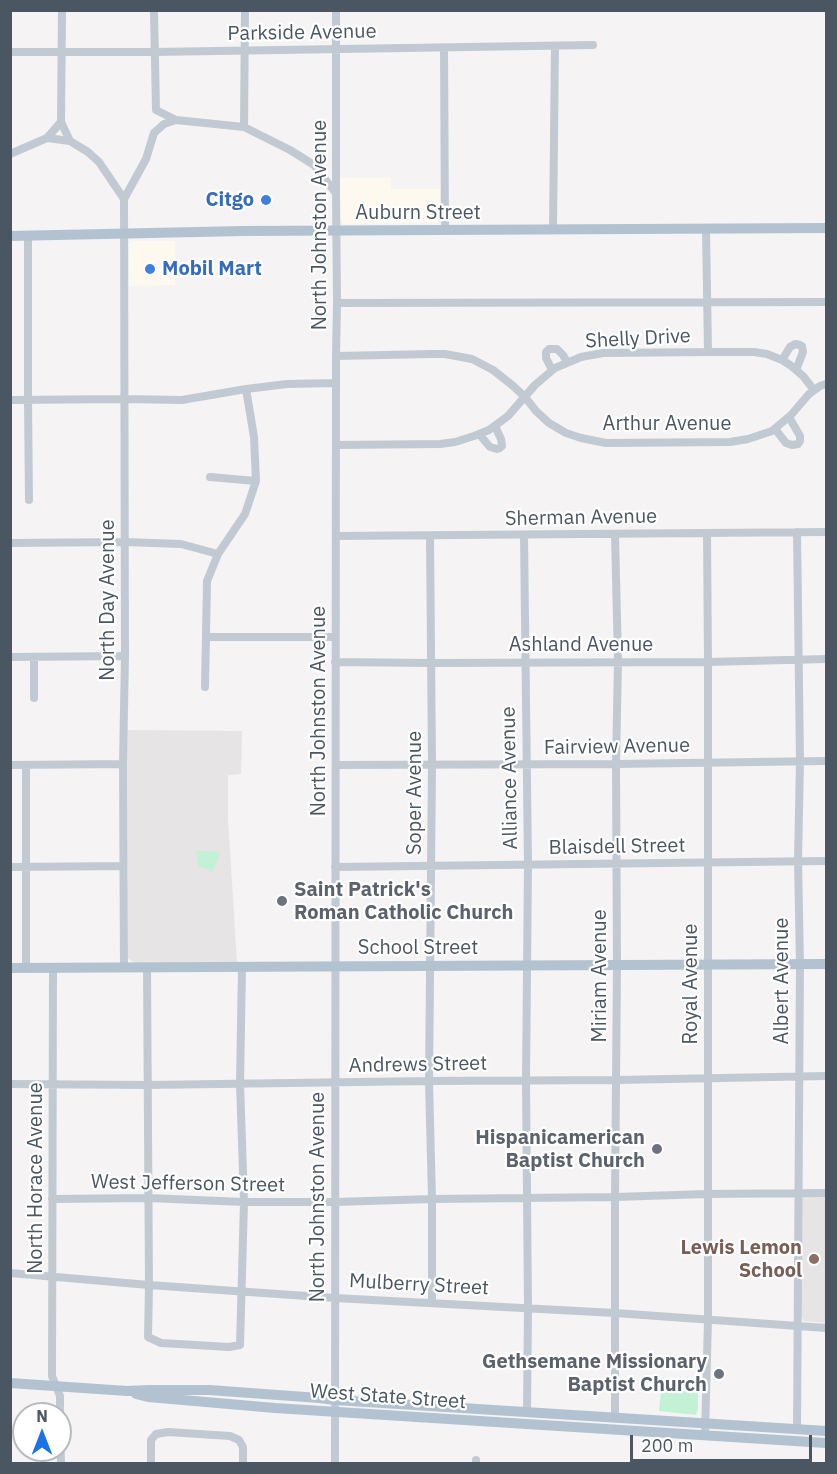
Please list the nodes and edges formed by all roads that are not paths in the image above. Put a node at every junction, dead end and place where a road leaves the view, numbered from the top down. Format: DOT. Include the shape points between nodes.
graph roads {
  1 [pos="62,10"];
  2 [pos="154,10"];
  3 [pos="245,10"];
  4 [pos="336,10"];
  5 [pos="593,45"];
  6 [pos="555,47"];
  7 [pos="444,48"];
  8 [pos="336,49"];
  9 [pos="244,50"];
  10 [pos="10,52"];
  11 [pos="61,52"];
  12 [pos="154,52"];
  13 [pos="156,110"];
  14 [pos="176,120"];
  15 [pos="61,122"];
  16 [pos="244,127"];
  17 [pos="154,134"];
  18 [pos="47,138"];
  19 [pos="70,141"];
  20 [pos="10,154"];
  21 [pos="336,192"];
  22 [pos="124,200"];
  23 [pos="826,228"];
  24 [pos="553,230"];
  25 [pos="706,230"];
  26 [pos="336,231"];
  27 [pos="445,231"];
  28 [pos="125,233"];
  29 [pos="10,236"];
  30 [pos="28,236"];
  31 [pos="708,302"];
  32 [pos="826,302"];
  33 [pos="337,303"];
  34 [pos="708,352"];
  35 [pos="336,356"];
  36 [pos="782,360"];
  37 [pos="567,362"];
  38 [pos="552,370"];
  39 [pos="796,370"];
  40 [pos="336,383"];
  41 [pos="826,384"];
  42 [pos="246,388"];
  43 [pos="814,390"];
  44 [pos="525,397"];
  45 [pos="124,399"];
  46 [pos="10,400"];
  47 [pos="28,400"];
  48 [pos="789,417"];
  49 [pos="495,426"];
  50 [pos="775,429"];
  51 [pos="479,434"];
  52 [pos="336,445"];
  53 [pos="210,477"];
  54 [pos="256,481"];
  55 [pos="29,500"];
  56 [pos="797,532"];
  57 [pos="826,532"];
  58 [pos="707,533"];
  59 [pos="615,534"];
  60 [pos="524,535"];
  61 [pos="336,536"];
  62 [pos="429,536"];
  63 [pos="124,542"];
  64 [pos="10,543"];
  65 [pos="218,554"];
  66 [pos="206,637"];
  67 [pos="335,637"];
  68 [pos="125,656"];
  69 [pos="10,657"];
  70 [pos="34,657"];
  71 [pos="798,659"];
  72 [pos="826,659"];
  73 [pos="618,661"];
  74 [pos="335,662"];
  75 [pos="526,662"];
  76 [pos="708,662"];
  77 [pos="431,663"];
  78 [pos="205,687"];
  79 [pos="34,698"];
  80 [pos="800,761"];
  81 [pos="826,761"];
  82 [pos="708,762"];
  83 [pos="123,764"];
  84 [pos="527,764"];
  85 [pos="616,764"];
  86 [pos="10,765"];
  87 [pos="26,765"];
  88 [pos="336,765"];
  89 [pos="432,765"];
  90 [pos="798,860"];
  91 [pos="826,861"];
  92 [pos="708,862"];
  93 [pos="617,863"];
  94 [pos="432,865"];
  95 [pos="528,865"];
  96 [pos="123,866"];
  97 [pos="10,867"];
  98 [pos="26,867"];
  99 [pos="335,867"];
  100 [pos="707,964"];
  101 [pos="800,964"];
  102 [pos="826,964"];
  103 [pos="527,965"];
  104 [pos="617,965"];
  105 [pos="335,967"];
  106 [pos="429,967"];
  107 [pos="10,968"];
  108 [pos="26,968"];
  109 [pos="53,968"];
  110 [pos="124,968"];
  111 [pos="147,968"];
  112 [pos="242,968"];
  113 [pos="826,1076"];
  114 [pos="798,1077"];
  115 [pos="707,1078"];
  116 [pos="526,1080"];
  117 [pos="617,1080"];
  118 [pos="429,1081"];
  119 [pos="334,1082"];
  120 [pos="240,1083"];
  121 [pos="10,1084"];
  122 [pos="53,1084"];
  123 [pos="148,1085"];
  124 [pos="826,1193"];
  125 [pos="707,1194"];
  126 [pos="798,1194"];
  127 [pos="615,1197"];
  128 [pos="148,1198"];
  129 [pos="527,1198"];
  130 [pos="52,1199"];
  131 [pos="432,1199"];
  132 [pos="244,1202"];
  133 [pos="335,1202"];
  134 [pos="10,1273"];
  135 [pos="53,1277"];
  136 [pos="149,1285"];
  137 [pos="242,1290"];
  138 [pos="335,1298"];
  139 [pos="432,1302"];
  140 [pos="528,1308"];
  141 [pos="615,1313"];
  142 [pos="708,1320"];
  143 [pos="799,1327"];
  144 [pos="826,1328"];
  145 [pos="10,1383"];
  146 [pos="56,1386"];
  147 [pos="60,1402"];
  148 [pos="335,1406"];
  149 [pos="527,1412"];
  150 [pos="615,1418"];
  151 [pos="705,1423"];
  152 [pos="797,1429"];
  153 [pos="826,1431"];
  154 [pos="705,1435"];
  155 [pos="826,1443"];
  156 [pos="151,1464"];
  157 [pos="243,1464"];
  158 [pos="335,1464"];
  1 -- 11 [label="street"];
  2 -- 12 [label="street"];
  3 -- 9 [label="street"];
  4 -- 8 [label="street, North Johnston Avenue"];
  5 -- 6 [label="street, Parkside Avenue"];
  6 -- 7 [label="street, Parkside Avenue"];
  6 -- 24 [label="street"];
  7 -- 8 [label="street, Parkside Avenue"];
  7 -- 27 [label="street"];
  8 -- 9 [label="street, Parkside Avenue"];
  8 -- 21 [label="street, North Johnston Avenue"];
  9 -- 12 [label="street, Parkside Avenue"];
  9 -- 16 [label="street"];
  10 -- 11 [label="street, Parkside Avenue"];
  11 -- 12 [label="street, Parkside Avenue"];
  11 -- 15 [label="street"];
  12 -- 13 [label="street"];
  13 -- 14 [label="street"];
  13 -- 17 [label="street"];
  14 -- 16 [label="street"];
  14 -- 17 [label="street" via="164,124"];
  15 -- 18 [label="street"];
  15 -- 19 [label="street"];
  16 -- 21 [label="street" via="314,165"];
  17 -- 22 [label="street" via="146,159"];
  18 -- 19 [label="street"];
  18 -- 20 [label="street"];
  19 -- 22 [label="street" via="99,162"];
  21 -- 26 [label="street, North Johnston Avenue"];
  22 -- 28 [label="street, North Day Avenue"];
  23 -- 25 [label="main road, Auburn Street"];
  24 -- 25 [label="main road, Auburn Street"];
  24 -- 27 [label="main road, Auburn Street"];
  25 -- 31 [label="street"];
  26 -- 27 [label="main road, Auburn Street"];
  26 -- 28 [label="main road, Auburn Street"];
  26 -- 33 [label="street, North Johnston Avenue"];
  28 -- 30 [label="main road, Auburn Street"];
  28 -- 45 [label="street, North Day Avenue"];
  29 -- 30 [label="main road, Auburn Street"];
  30 -- 47 [label="street"];
  31 -- 32 [label="street"];
  31 -- 33 [label="street"];
  31 -- 34 [label="street"];
  33 -- 35 [label="street, North Johnston Avenue"];
  34 -- 36 [label="street, Shelly Drive" via="760,353"];
  34 -- 37 [label="street, Shelly Drive" via="603,353"];
  35 -- 40 [label="street, North Johnston Avenue"];
  35 -- 44 [label="street, Arthur Avenue" via="432,354 472,359 493,370"];
  36 -- 39 [label="street, Shelly Drive"];
  36 -- 39 [label="street" via="793,345 802,346 804,352"];
  37 -- 38 [label="street, Shelly Drive"];
  37 -- 38 [label="street" via="557,349 549,349 546,358"];
  38 -- 44 [label="street, Shelly Drive"];
  39 -- 43 [label="street, Shelly Drive"];
  40 -- 42 [label="street"];
  40 -- 52 [label="street, North Johnston Avenue"];
  41 -- 43 [label="street, Arthur Avenue"];
  42 -- 45 [label="street" via="182,400"];
  42 -- 54 [label="street"];
  43 -- 48 [label="street, Arthur Avenue"];
  44 -- 49 [label="street, Shelly Drive"];
  44 -- 50 [label="street, Arthur Avenue" via="549,423 566,433 606,443 739,441"];
  45 -- 47 [label="street"];
  45 -- 63 [label="street, North Day Avenue"];
  46 -- 47 [label="street"];
  47 -- 55 [label="street"];
  48 -- 50 [label="street, Arthur Avenue"];
  48 -- 50 [label="street" via="800,436 798,444 786,443"];
  49 -- 51 [label="street, Shelly Drive"];
  49 -- 51 [label="street" via="500,448 490,447"];
  51 -- 52 [label="street, Shelly Drive" via="440,444"];
  52 -- 61 [label="street, North Johnston Avenue"];
  53 -- 54 [label="street"];
  54 -- 65 [label="street" via="245,514"];
  56 -- 57 [label="street, Sherman Avenue"];
  56 -- 58 [label="street, Sherman Avenue"];
  56 -- 71 [label="street, Albert Avenue"];
  58 -- 59 [label="street, Sherman Avenue"];
  58 -- 76 [label="street, Royal Avenue"];
  59 -- 60 [label="street, Sherman Avenue"];
  59 -- 73 [label="street, Miriam Avenue"];
  60 -- 62 [label="street, Sherman Avenue"];
  60 -- 75 [label="street, Alliance Avenue"];
  61 -- 62 [label="street, Sherman Avenue"];
  61 -- 67 [label="street, North Johnston Avenue"];
  62 -- 77 [label="street, Soper Avenue"];
  63 -- 64 [label="street"];
  63 -- 65 [label="street" via="181,544"];
  63 -- 68 [label="street, North Day Avenue"];
  65 -- 66 [label="street" via="207,581"];
  66 -- 67 [label="street"];
  66 -- 78 [label="street"];
  67 -- 74 [label="street, North Johnston Avenue"];
  68 -- 70 [label="street"];
  68 -- 83 [label="street, North Day Avenue"];
  69 -- 70 [label="street"];
  70 -- 79 [label="street"];
  71 -- 72 [label="street, Ashland Avenue"];
  71 -- 76 [label="street, Ashland Avenue"];
  71 -- 80 [label="street, Albert Avenue"];
  73 -- 75 [label="street, Ashland Avenue"];
  73 -- 76 [label="street, Ashland Avenue"];
  73 -- 85 [label="street, Miriam Avenue"];
  74 -- 77 [label="street, Ashland Avenue"];
  74 -- 88 [label="street, North Johnston Avenue"];
  75 -- 77 [label="street, Ashland Avenue"];
  75 -- 84 [label="street, Alliance Avenue"];
  76 -- 82 [label="street, Royal Avenue"];
  77 -- 89 [label="street, Soper Avenue"];
  80 -- 81 [label="street, Fairview Avenue"];
  80 -- 82 [label="street, Fairview Avenue"];
  80 -- 90 [label="street, Albert Avenue"];
  82 -- 85 [label="street, Fairview Avenue"];
  82 -- 92 [label="street, Royal Avenue"];
  83 -- 87 [label="street"];
  83 -- 96 [label="street, North Day Avenue"];
  84 -- 85 [label="street, Fairview Avenue"];
  84 -- 89 [label="street, Fairview Avenue"];
  84 -- 95 [label="street, Alliance Avenue"];
  85 -- 93 [label="street, Miriam Avenue"];
  86 -- 87 [label="street"];
  87 -- 98 [label="street"];
  88 -- 89 [label="street, Fairview Avenue"];
  88 -- 99 [label="street, North Johnston Avenue"];
  89 -- 94 [label="street, Soper Avenue"];
  90 -- 91 [label="street, Blaisdell Street"];
  90 -- 92 [label="street, Blaisdell Street"];
  90 -- 101 [label="street, Albert Avenue"];
  92 -- 93 [label="street, Blaisdell Street"];
  92 -- 100 [label="street, Royal Avenue"];
  93 -- 95 [label="street, Blaisdell Street"];
  93 -- 104 [label="street, Miriam Avenue"];
  94 -- 95 [label="street, Blaisdell Street"];
  94 -- 99 [label="street, Blaisdell Street"];
  94 -- 106 [label="street, Soper Avenue"];
  95 -- 103 [label="street, Alliance Avenue"];
  96 -- 98 [label="street"];
  96 -- 110 [label="street, North Day Avenue"];
  97 -- 98 [label="street"];
  98 -- 108 [label="street"];
  99 -- 105 [label="street, North Johnston Avenue"];
  100 -- 101 [label="main road, School Street"];
  100 -- 104 [label="main road, School Street"];
  100 -- 115 [label="street, Royal Avenue"];
  101 -- 102 [label="main road, School Street"];
  101 -- 114 [label="street, Albert Avenue"];
  103 -- 104 [label="main road, School Street"];
  103 -- 106 [label="main road, School Street"];
  103 -- 116 [label="street, Alliance Avenue"];
  104 -- 117 [label="street, Miriam Avenue"];
  105 -- 106 [label="main road, School Street"];
  105 -- 112 [label="main road, School Street"];
  105 -- 119 [label="street, North Johnston Avenue"];
  106 -- 118 [label="street, Soper Avenue"];
  107 -- 108 [label="main road, School Street"];
  108 -- 109 [label="main road, School Street"];
  109 -- 110 [label="main road, School Street"];
  109 -- 122 [label="street, North Horace Avenue"];
  110 -- 111 [label="main road, School Street"];
  111 -- 112 [label="main road, School Street"];
  111 -- 123 [label="street"];
  112 -- 120 [label="street"];
  113 -- 114 [label="street, Andrews Street"];
  114 -- 115 [label="street, Andrews Street"];
  114 -- 126 [label="street, Albert Avenue"];
  115 -- 117 [label="street, Andrews Street"];
  115 -- 125 [label="street, Royal Avenue"];
  116 -- 117 [label="street, Andrews Street"];
  116 -- 118 [label="street, Andrews Street"];
  116 -- 129 [label="street, Alliance Avenue"];
  117 -- 127 [label="street, Miriam Avenue"];
  118 -- 119 [label="street, Andrews Street"];
  118 -- 131 [label="street, Soper Avenue"];
  119 -- 120 [label="street, Andrews Street"];
  119 -- 133 [label="street, North Johnston Avenue"];
  120 -- 123 [label="street, Andrews Street"];
  120 -- 132 [label="street"];
  121 -- 122 [label="street, Andrews Street"];
  122 -- 123 [label="street, Andrews Street"];
  122 -- 130 [label="street, North Horace Avenue"];
  123 -- 128 [label="street"];
  124 -- 126 [label="street, West Jefferson Street"];
  125 -- 126 [label="street, West Jefferson Street"];
  125 -- 127 [label="street, West Jefferson Street"];
  125 -- 142 [label="street, Royal Avenue"];
  126 -- 143 [label="street, Albert Avenue"];
  127 -- 129 [label="street, West Jefferson Street"];
  127 -- 141 [label="street, Miriam Avenue"];
  128 -- 130 [label="street, West Jefferson Street"];
  128 -- 132 [label="street, West Jefferson Street"];
  128 -- 136 [label="street"];
  129 -- 131 [label="street, West Jefferson Street"];
  129 -- 140 [label="street, Alliance Avenue"];
  130 -- 135 [label="street, North Horace Avenue"];
  131 -- 133 [label="street, West Jefferson Street"];
  131 -- 139 [label="street, Soper Avenue"];
  132 -- 133 [label="street, West Jefferson Street"];
  132 -- 137 [label="street"];
  133 -- 138 [label="street, North Johnston Avenue"];
  134 -- 135 [label="street, Mulberry Street"];
  135 -- 136 [label="street, Mulberry Street"];
  135 -- 146 [label="street, North Horace Avenue" via="52,1376"];
  136 -- 137 [label="street, Mulberry Street"];
  136 -- 137 [label="street" via="148,1337 161,1343 229,1347 240,1345"];
  137 -- 138 [label="street, Mulberry Street"];
  138 -- 139 [label="street, Mulberry Street"];
  138 -- 148 [label="street, North Johnston Avenue"];
  139 -- 140 [label="street, Mulberry Street"];
  140 -- 141 [label="street, Mulberry Street"];
  140 -- 149 [label="street, Alliance Avenue"];
  141 -- 142 [label="street, Mulberry Street"];
  141 -- 150 [label="street, Miriam Avenue"];
  142 -- 143 [label="street, Mulberry Street"];
  142 -- 151 [label="street, Royal Avenue"];
  143 -- 144 [label="street, Mulberry Street"];
  143 -- 152 [label="street, Albert Avenue"];
  145 -- 146 [label="main road, West State Street"];
  146 -- 147 [label="street, North Horace Avenue"];
  146 -- 148 [label="main road, West State Street" via="127,1391 148,1397"];
  148 -- 149 [label="main road, West State Street"];
  148 -- 154 [label="main road, West State Street"];
  148 -- 158 [label="street, North Johnston Avenue"];
  149 -- 150 [label="main road, West State Street"];
  150 -- 151 [label="main road, West State Street"];
  151 -- 152 [label="main road, West State Street"];
  151 -- 154 [label="street, Royal Avenue"];
  152 -- 153 [label="main road, West State Street"];
  154 -- 155 [label="main road, West State Street"];
  156 -- 157 [label="street" via="151,1440 156,1434 168,1432 230,1436 243,1447"];
}
